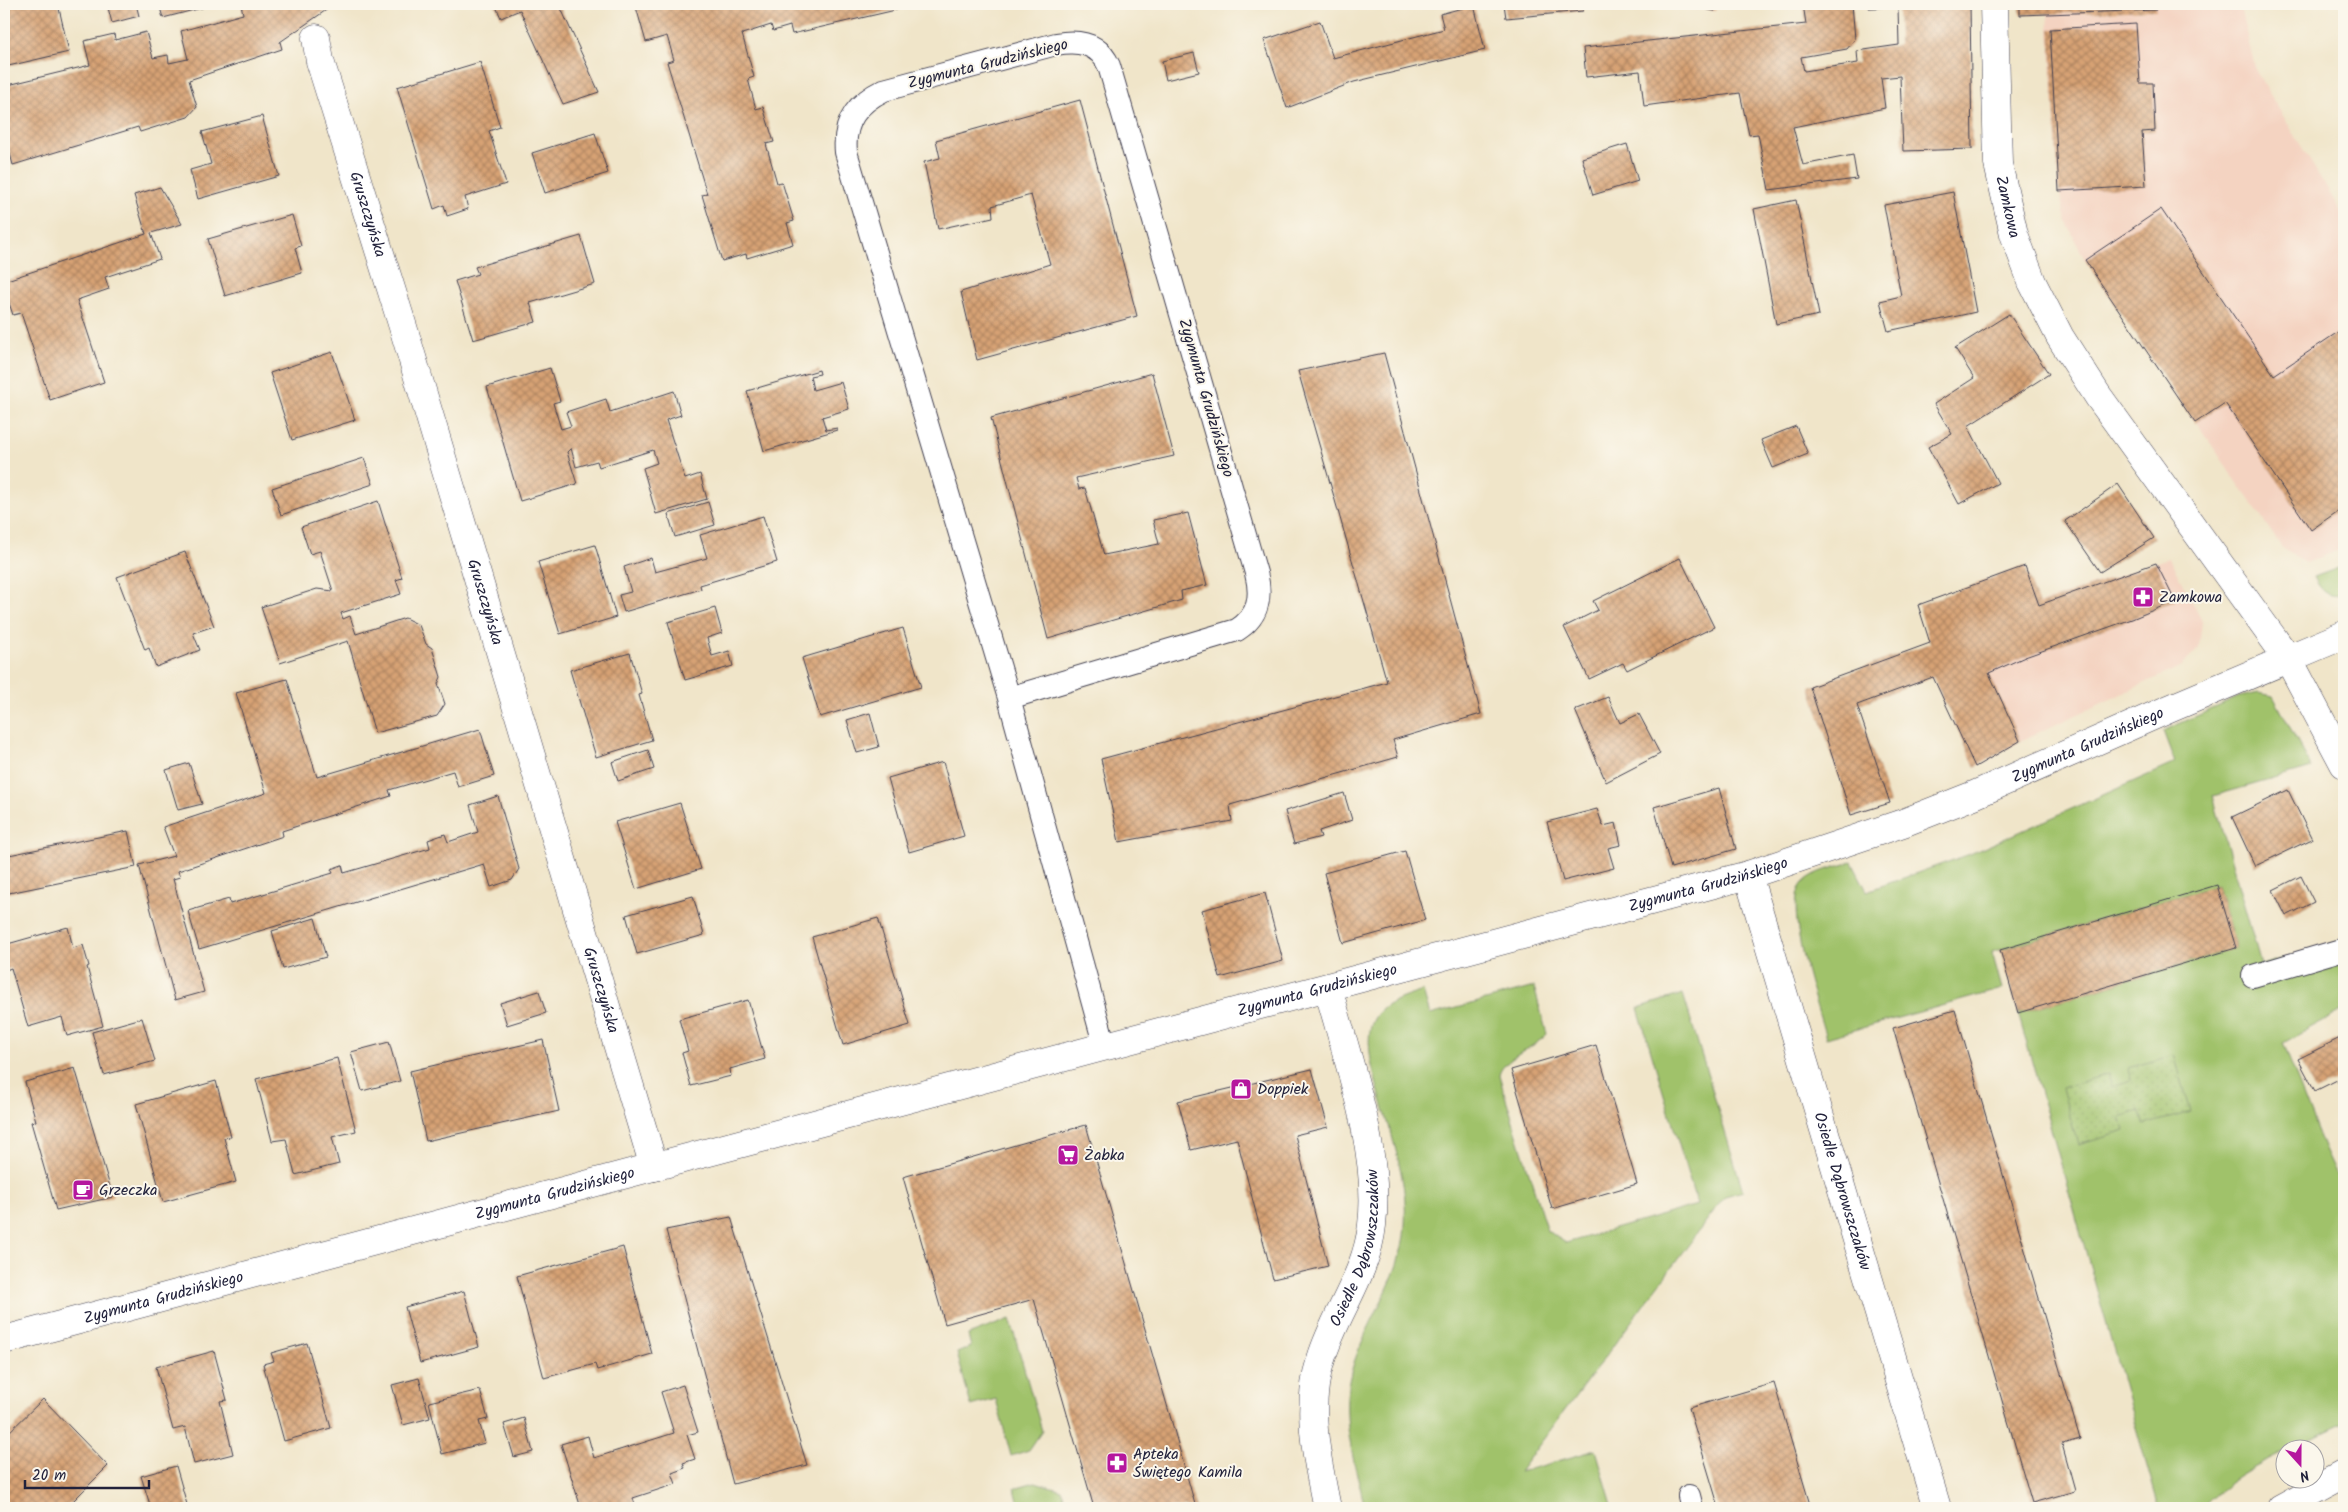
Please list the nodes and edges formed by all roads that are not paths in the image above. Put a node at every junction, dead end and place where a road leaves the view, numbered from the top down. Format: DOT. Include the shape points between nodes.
graph roads {
  1 [pos="1994,4"];
  2 [pos="316,38"];
  3 [pos="2344,635"];
  4 [pos="2289,660"];
  5 [pos="1009,698"];
  6 [pos="2344,764"];
  7 [pos="1748,875"];
  8 [pos="2344,949"];
  9 [pos="2253,976"];
  10 [pos="1328,988"];
  11 [pos="1105,1047"];
  12 [pos="654,1167"];
  13 [pos="4,1340"];
  14 [pos="2344,1474"];
  15 [pos="1327,1508"];
  16 [pos="1937,1508"];
  17 [pos="2281,1508"];
  1 -- 4 [label="street, Zamkowa" via="1998,164 2014,234 2032,282 2060,337 2098,396"];
  2 -- 12 [label="street, Gruszczyńska"];
  3 -- 4 [label="street, Zygmunta Grudzińskiego"];
  4 -- 6 [label="street, Zamkowa"];
  4 -- 7 [label="street, Zygmunta Grudzińskiego" via="2169,709 1974,796"];
  5 -- 5 [label="lane, Zygmunta Grudzińskiego" via="1237,630 1252,618 1260,594 1109,66 1096,48 1077,42 1056,44 884,90 871,96 859,108 849,122 845,136 849,161"];
  5 -- 11 [label="lane, Zygmunta Grudzińskiego"];
  7 -- 10 [label="street, Zygmunta Grudzińskiego"];
  7 -- 16 [label="street, Osiedle Dąbrowszczaków"];
  8 -- 9 [label="lane"];
  10 -- 11 [label="street, Zygmunta Grudzińskiego"];
  10 -- 15 [label="street, Osiedle Dąbrowszczaków" via="1366,1134 1373,1179 1373,1206 1365,1258 1321,1358 1315,1381 1314,1447"];
  11 -- 12 [label="street, Zygmunta Grudzińskiego"];
  12 -- 13 [label="street, Zygmunta Grudzińskiego"];
  14 -- 17 [label="street"];
}
